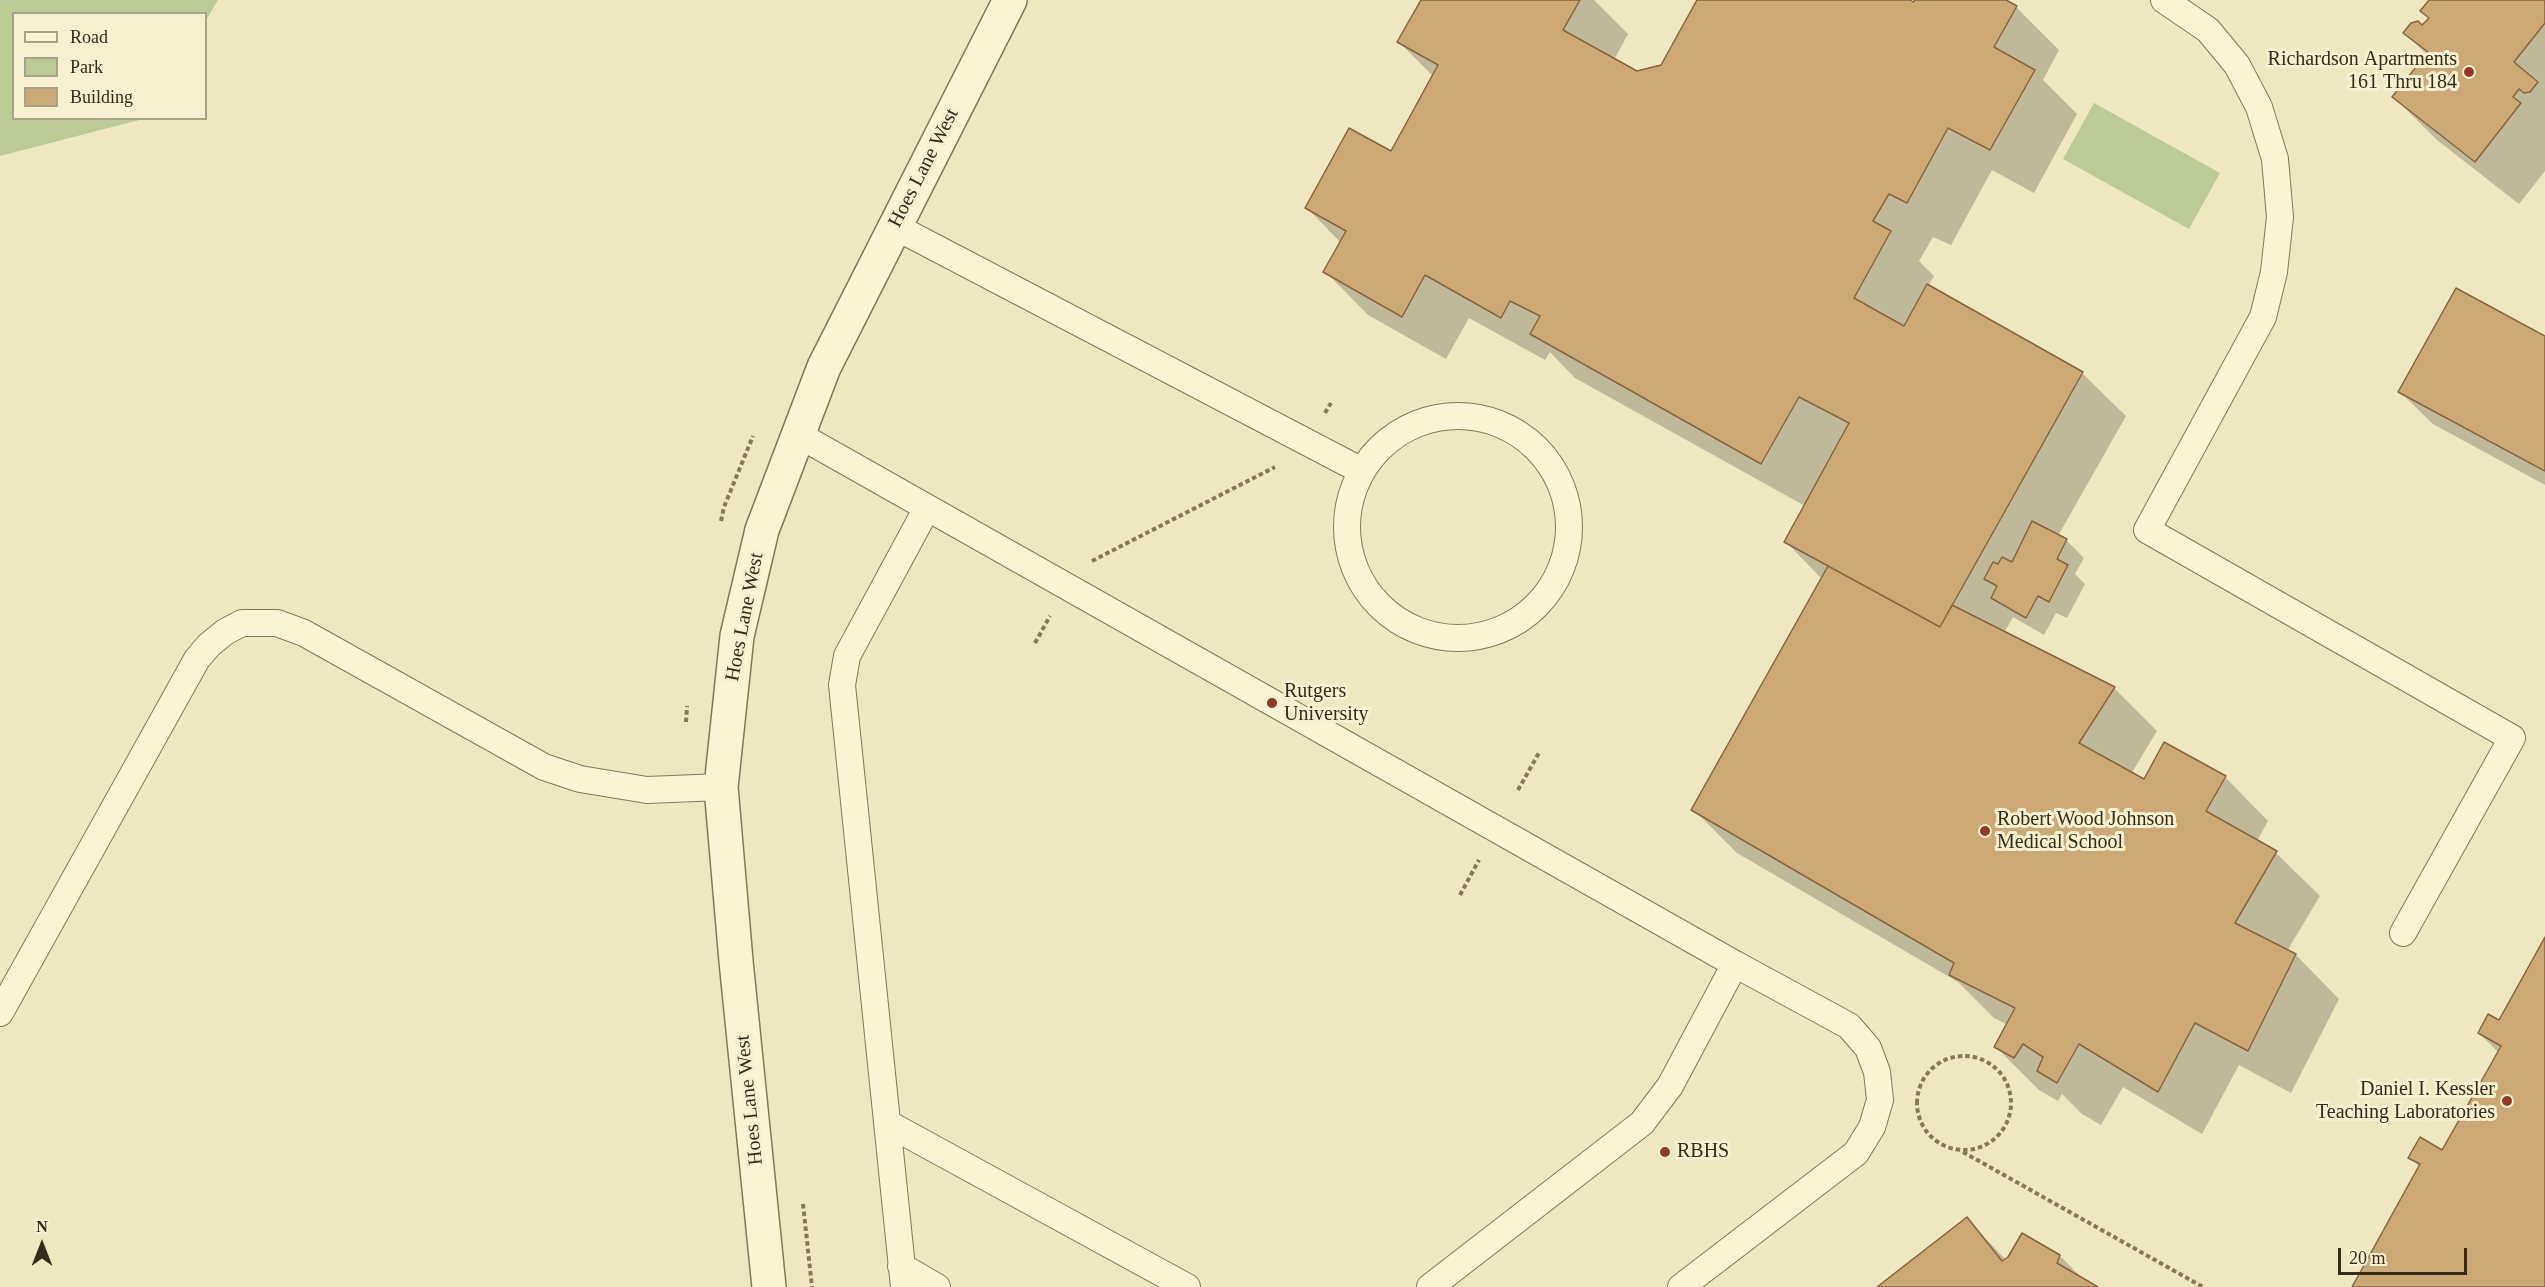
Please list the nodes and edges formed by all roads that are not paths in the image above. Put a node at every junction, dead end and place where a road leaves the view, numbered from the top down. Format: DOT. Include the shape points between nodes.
graph roads {
  1 [pos="1010,0"];
  2 [pos="2164,0"];
  3 [pos="894,226"];
  4 [pos="797,434"];
  5 [pos="1362,471"];
  6 [pos="927,508"];
  7 [pos="721,787"];
  8 [pos="2403,933"];
  9 [pos="1735,964"];
  10 [pos="0,1012"];
  11 [pos="887,1123"];
  12 [pos="902,1277"];
  13 [pos="1434,1286"];
  14 [pos="769,1287"];
  15 [pos="937,1287"];
  16 [pos="1187,1287"];
  17 [pos="1681,1287"];
  1 -- 3 [label="street, Hoes Lane West"];
  2 -- 8 [label="lane" via="2208,30 2237,65 2259,107 2275,159 2280,217 2274,272 2263,317 2147,530 2512,738"];
  3 -- 4 [label="street, Hoes Lane West" via="824,367"];
  3 -- 5 [label="lane"];
  4 -- 6 [label="lane"];
  4 -- 7 [label="street, Hoes Lane West" via="762,530 737,636"];
  5 -- 5 [label="lane" via="1349,504 1352,561 1368,593 1402,624 1447,639 1470,639 1492,633 1513,625 1541,602 1560,573 1570,537 1560,482 1533,444 1514,430 1470,416 1424,421 1382,447"];
  6 -- 9 [label="lane"];
  6 -- 11 [label="lane" via="846,656 842,684"];
  7 -- 10 [label="lane" via="647,790 580,779 544,767 304,633 278,623 242,623 225,632 197,659"];
  7 -- 14 [label="street, Hoes Lane West"];
  9 -- 13 [label="lane" via="1670,1086 1642,1123"];
  9 -- 17 [label="lane" via="1849,1026 1868,1048 1877,1072 1880,1100 1872,1127 1856,1153"];
  11 -- 12 [label="lane"];
  11 -- 16 [label="lane"];
  12 -- 15 [label="lane"];
}
